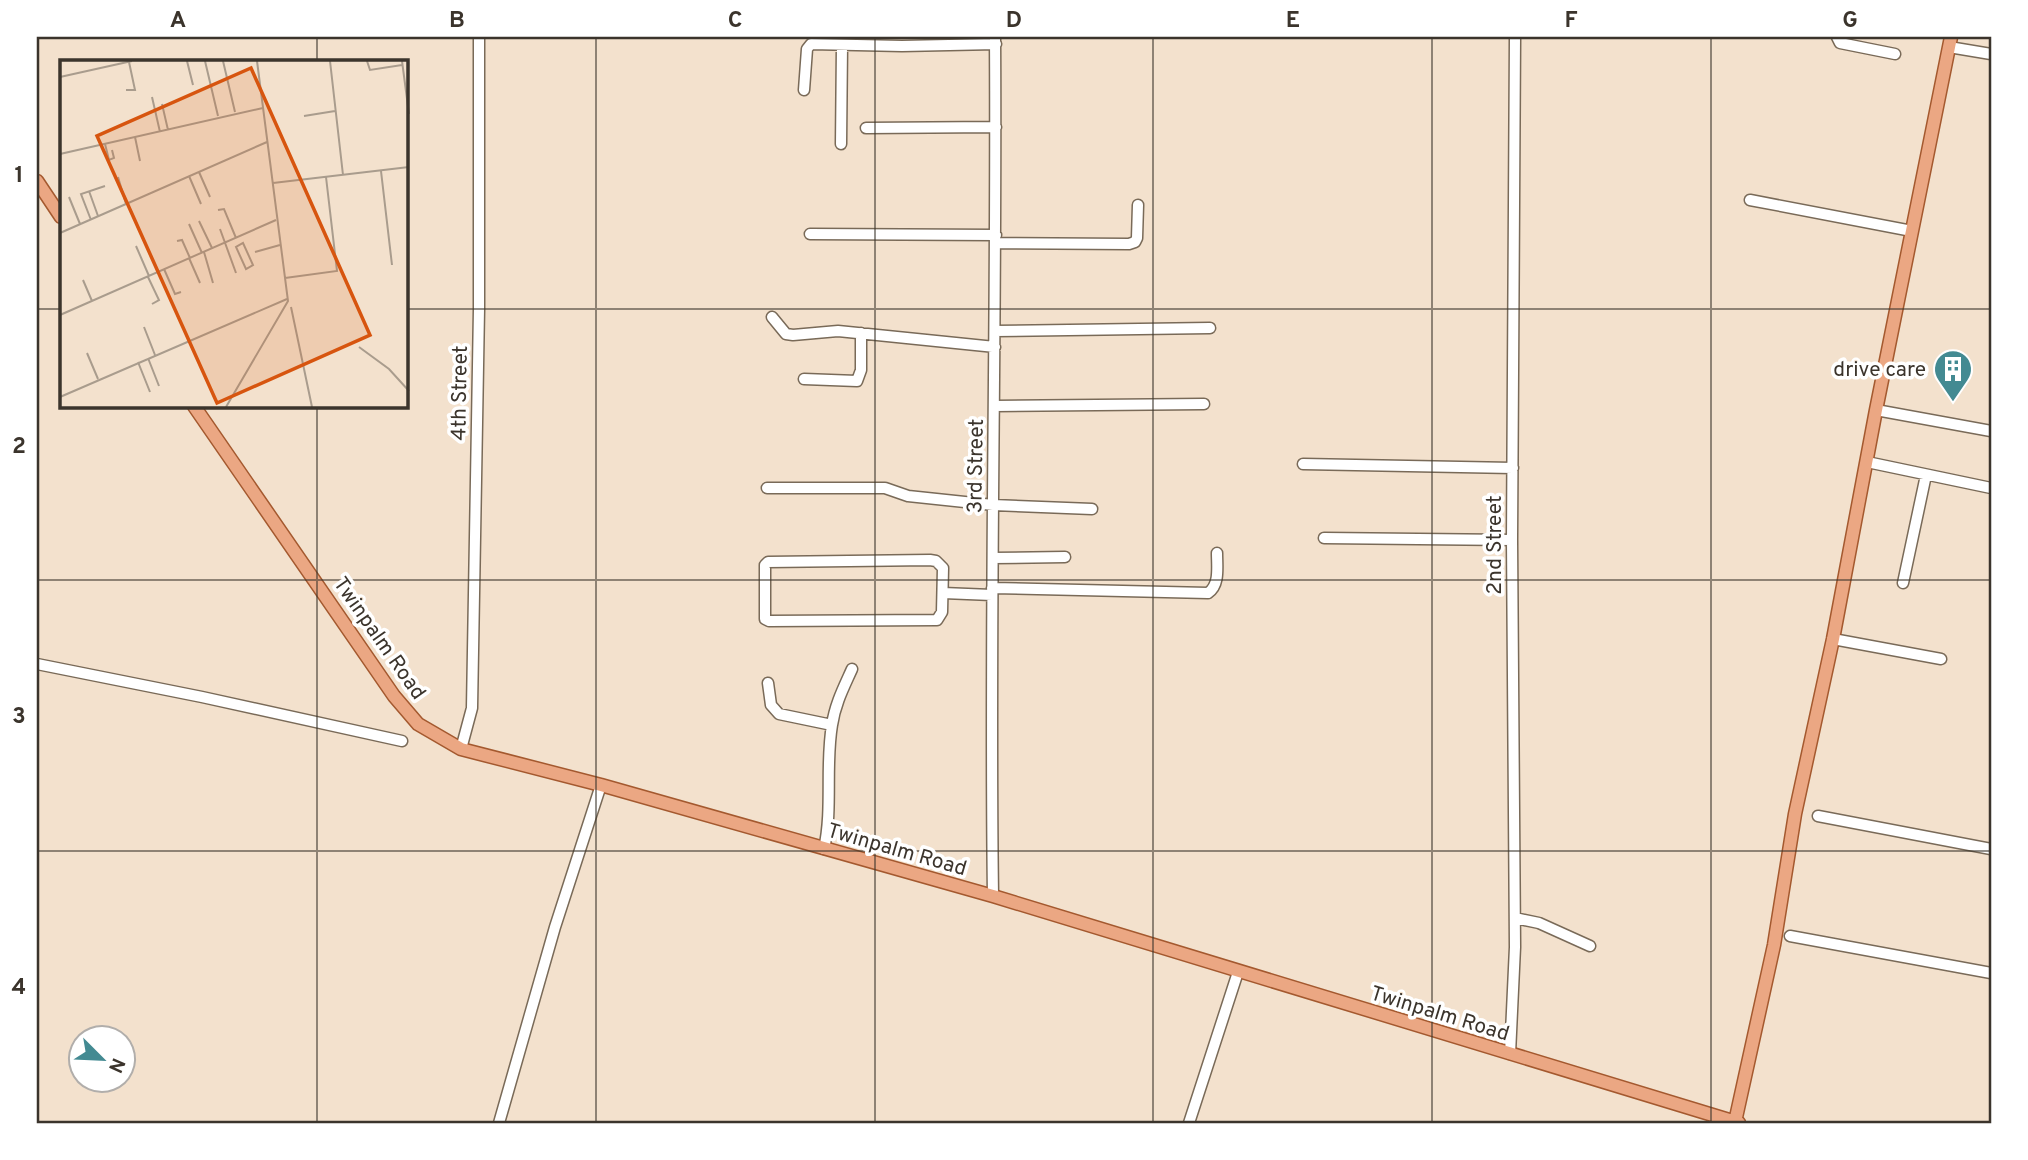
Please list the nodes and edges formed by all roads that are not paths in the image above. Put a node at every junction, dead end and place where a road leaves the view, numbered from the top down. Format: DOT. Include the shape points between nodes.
graph roads {
  1 [pos="479,37"];
  2 [pos="1515,37"];
  3 [pos="1837,37"];
  4 [pos="995,41"];
  5 [pos="1950,42"];
  6 [pos="842,45"];
  7 [pos="1895,54"];
  8 [pos="1991,54"];
  9 [pos="804,90"];
  10 [pos="996,127"];
  11 [pos="866,128"];
  12 [pos="841,144"];
  13 [pos="37,181"];
  14 [pos="1751,200"];
  15 [pos="1138,205"];
  16 [pos="60,216"];
  17 [pos="1912,231"];
  18 [pos="810,234"];
  19 [pos="996,239"];
  20 [pos="772,317"];
  21 [pos="1210,328"];
  22 [pos="995,331"];
  23 [pos="861,333"];
  24 [pos="995,347"];
  25 [pos="804,380"];
  26 [pos="1205,404"];
  27 [pos="995,406"];
  28 [pos="195,408"];
  29 [pos="1876,410"];
  30 [pos="1991,431"];
  31 [pos="1867,462"];
  32 [pos="1303,464"];
  33 [pos="1513,468"];
  34 [pos="1926,475"];
  35 [pos="767,488"];
  36 [pos="1991,488"];
  37 [pos="993,505"];
  38 [pos="1092,509"];
  39 [pos="1324,538"];
  40 [pos="1512,540"];
  41 [pos="1217,553"];
  42 [pos="1065,557"];
  43 [pos="993,558"];
  44 [pos="1903,583"];
  45 [pos="992,592"];
  46 [pos="943,593"];
  47 [pos="1833,639"];
  48 [pos="1941,659"];
  49 [pos="37,664"];
  50 [pos="852,669"];
  51 [pos="768,683"];
  52 [pos="832,725"];
  53 [pos="402,741"];
  54 [pos="461,748"];
  55 [pos="601,785"];
  56 [pos="1818,816"];
  57 [pos="824,849"];
  58 [pos="1991,849"];
  59 [pos="993,896"];
  60 [pos="1515,918"];
  61 [pos="1790,936"];
  62 [pos="1590,946"];
  63 [pos="1238,972"];
  64 [pos="1991,973"];
  65 [pos="1510,1054"];
  66 [pos="499,1123"];
  67 [pos="1189,1123"];
  68 [pos="1737,1123"];
  1 -- 54 [label="street, 4th Street" via="480,309 472,708"];
  2 -- 33 [label="street, 2nd Street"];
  3 -- 7 [label="street" via="1840,43"];
  4 -- 6 [label="street"];
  4 -- 10 [label="street, 3rd Street"];
  5 -- 8 [label="street"];
  5 -- 17 [label="main road"];
  6 -- 9 [label="street" via="809,46"];
  6 -- 12 [label="street"];
  10 -- 11 [label="street"];
  10 -- 19 [label="street, 3rd Street"];
  13 -- 16 [label="main road"];
  14 -- 17 [label="street"];
  15 -- 19 [label="street" via="1137,238 1129,244"];
  17 -- 29 [label="main road"];
  18 -- 19 [label="street"];
  19 -- 22 [label="street, 3rd Street"];
  20 -- 23 [label="street" via="786,334"];
  21 -- 22 [label="street"];
  22 -- 24 [label="street, 3rd Street"];
  23 -- 24 [label="street"];
  23 -- 25 [label="street" via="862,370 857,381"];
  24 -- 27 [label="street, 3rd Street"];
  26 -- 27 [label="street"];
  27 -- 37 [label="street, 3rd Street"];
  28 -- 54 [label="main road, Twinpalm Road" via="394,696 418,724"];
  29 -- 30 [label="street"];
  29 -- 31 [label="main road"];
  31 -- 34 [label="street"];
  31 -- 47 [label="main road"];
  32 -- 33 [label="street"];
  33 -- 40 [label="street, 2nd Street"];
  34 -- 36 [label="street"];
  34 -- 44 [label="street"];
  35 -- 37 [label="street" via="885,488 908,496"];
  37 -- 38 [label="street"];
  37 -- 43 [label="street, 3rd Street"];
  39 -- 40 [label="street"];
  40 -- 60 [label="street, 2nd Street"];
  41 -- 45 [label="street" via="1217,581 1208,593"];
  42 -- 43 [label="street"];
  43 -- 45 [label="street, 3rd Street"];
  45 -- 46 [label="street"];
  45 -- 59 [label="street, 3rd Street"];
  46 -- 46 [label="street" via="943,568 936,561 773,561 765,565 764,613 769,621 937,620"];
  47 -- 48 [label="street"];
  47 -- 68 [label="main road"];
  49 -- 53 [label="street"];
  50 -- 52 [label="street"];
  51 -- 52 [label="street" via="771,705 779,714"];
  52 -- 57 [label="street"];
  54 -- 55 [label="main road, Twinpalm Road"];
  55 -- 57 [label="main road, Twinpalm Road"];
  55 -- 66 [label="street"];
  56 -- 58 [label="street"];
  57 -- 59 [label="main road, Twinpalm Road"];
  59 -- 63 [label="main road, Twinpalm Road"];
  60 -- 62 [label="street" via="1539,923"];
  60 -- 65 [label="street, 2nd Street"];
  61 -- 64 [label="street"];
  63 -- 65 [label="main road, Twinpalm Road"];
  63 -- 67 [label="street"];
  65 -- 68 [label="main road, Twinpalm Road"];
}
